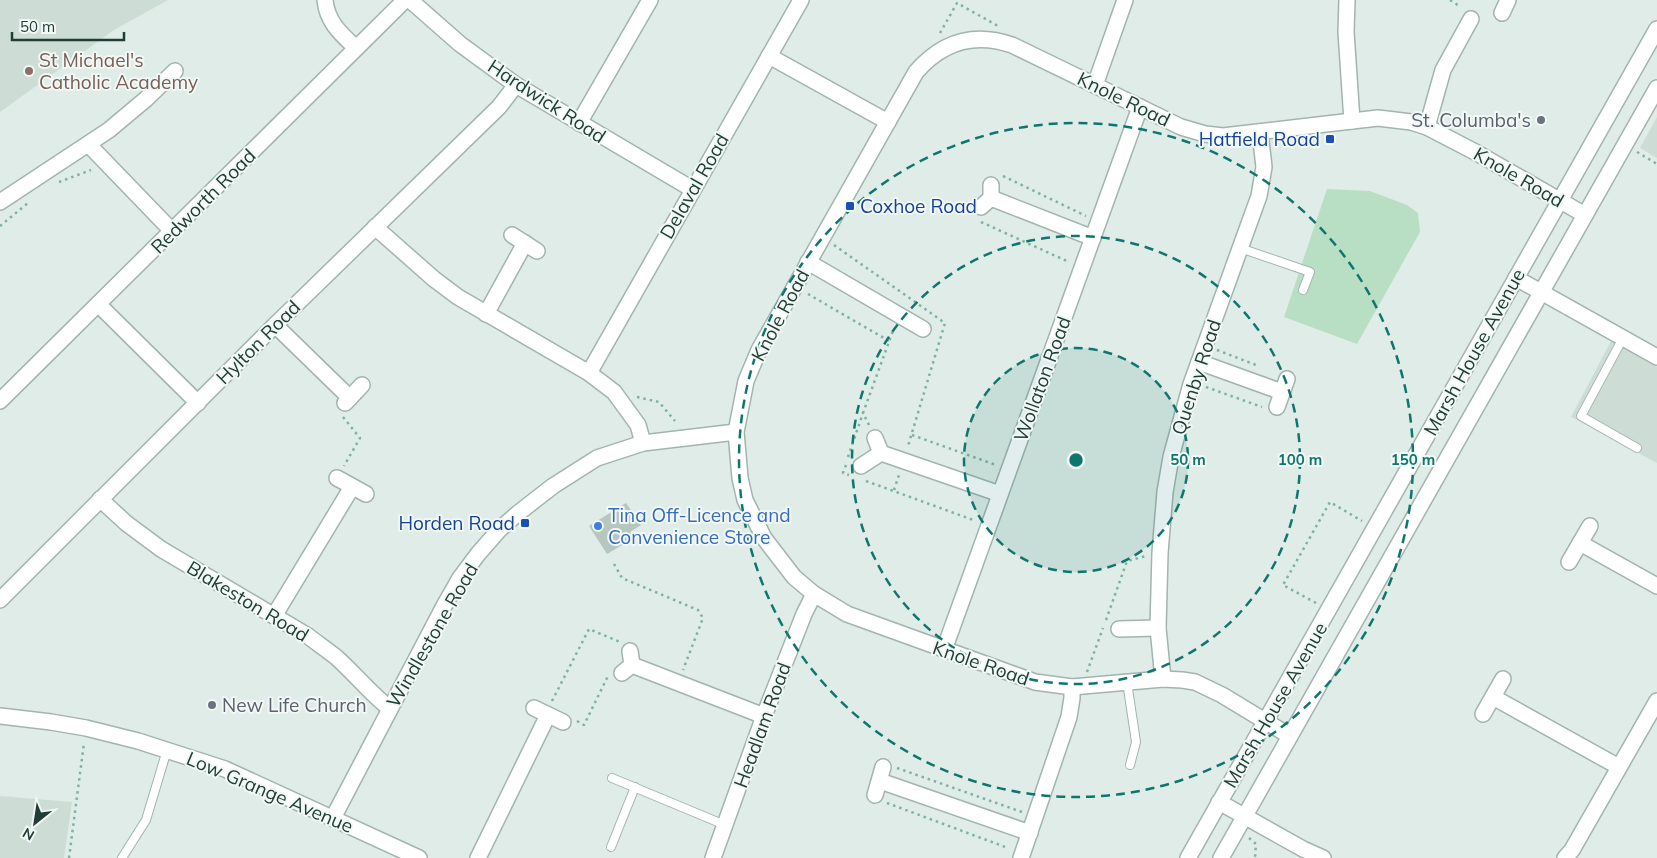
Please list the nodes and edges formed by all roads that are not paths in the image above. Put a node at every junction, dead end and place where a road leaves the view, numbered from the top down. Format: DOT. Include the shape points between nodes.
graph roads {
  1 [pos="324,0"];
  2 [pos="405,0"];
  3 [pos="410,0"];
  4 [pos="650,0"];
  5 [pos="801,0"];
  6 [pos="1125,0"];
  7 [pos="1347,0"];
  8 [pos="1470,19"];
  9 [pos="1657,29"];
  10 [pos="356,48"];
  11 [pos="769,56"];
  12 [pos="178,68"];
  13 [pos="516,85"];
  14 [pos="1095,85"];
  15 [pos="1657,88"];
  16 [pos="1140,107"];
  17 [pos="1352,120"];
  18 [pos="888,122"];
  19 [pos="579,123"];
  20 [pos="1427,127"];
  21 [pos="1260,132"];
  22 [pos="90,145"];
  23 [pos="692,189"];
  24 [pos="988,196"];
  25 [pos="1560,200"];
  26 [pos="0,202"];
  27 [pos="1585,215"];
  28 [pos="375,227"];
  29 [pos="172,230"];
  30 [pos="512,235"];
  31 [pos="1093,238"];
  32 [pos="1240,248"];
  33 [pos="808,262"];
  34 [pos="1516,278"];
  35 [pos="1303,290"];
  36 [pos="1541,292"];
  37 [pos="98,304"];
  38 [pos="486,314"];
  39 [pos="275,325"];
  40 [pos="923,329"];
  41 [pos="1623,338"];
  42 [pos="1657,357"];
  43 [pos="1199,362"];
  44 [pos="589,373"];
  45 [pos="362,385"];
  46 [pos="0,401"];
  47 [pos="198,403"];
  48 [pos="1277,407"];
  49 [pos="736,432"];
  50 [pos="875,438"];
  51 [pos="643,443"];
  52 [pos="1637,448"];
  53 [pos="881,453"];
  54 [pos="858,473"];
  55 [pos="337,478"];
  56 [pos="352,486"];
  57 [pos="366,494"];
  58 [pos="1000,494"];
  59 [pos="100,499"];
  60 [pos="1590,526"];
  61 [pos="1580,543"];
  62 [pos="1569,562"];
  63 [pos="1657,586"];
  64 [pos="814,594"];
  65 [pos="0,600"];
  66 [pos="274,616"];
  67 [pos="1158,628"];
  68 [pos="1119,629"];
  69 [pos="944,650"];
  70 [pos="628,663"];
  71 [pos="1163,679"];
  72 [pos="1503,679"];
  73 [pos="1127,682"];
  74 [pos="1077,687"];
  75 [pos="1493,697"];
  76 [pos="1657,701"];
  77 [pos="390,709"];
  78 [pos="1483,714"];
  79 [pos="0,716"];
  80 [pos="764,716"];
  81 [pos="563,722"];
  82 [pos="1265,722"];
  83 [pos="1290,736"];
  84 [pos="167,750"];
  85 [pos="1130,765"];
  86 [pos="1619,767"];
  87 [pos="612,778"];
  88 [pos="879,781"];
  89 [pos="635,788"];
  90 [pos="1219,802"];
  91 [pos="1244,816"];
  92 [pos="333,818"];
  93 [pos="725,825"];
  94 [pos="1030,833"];
  95 [pos="611,847"];
  96 [pos="122,858"];
  97 [pos="419,858"];
  98 [pos="478,858"];
  99 [pos="713,858"];
  100 [pos="1021,858"];
  101 [pos="1188,858"];
  102 [pos="1221,858"];
  103 [pos="1323,858"];
  104 [pos="1565,858"];
  1 -- 10 [label="street" via="329,19"];
  2 -- 10 [label="street, Redworth Road"];
  3 -- 13 [label="street, Hardwick Road" via="460,44"];
  4 -- 19 [label="street"];
  5 -- 11 [label="street, Delaval Road"];
  6 -- 14 [label="street"];
  7 -- 17 [label="street"];
  8 -- 20 [label="street" via="1443,70"];
  9 -- 25 [label="street, Marsh House Avenue"];
  10 -- 29 [label="street, Redworth Road"];
  11 -- 18 [label="street"];
  11 -- 23 [label="street, Delaval Road"];
  12 -- 22 [label="street"];
  13 -- 19 [label="street, Hardwick Road"];
  13 -- 28 [label="street, Hylton Road" via="499,107"];
  14 -- 16 [label="street, Knole Road"];
  14 -- 18 [label="street, Knole Road" via="998,40 964,40 925,62"];
  15 -- 27 [label="street, Marsh House Avenue"];
  16 -- 21 [label="street, Knole Road" via="1205,134 1222,136"];
  16 -- 31 [label="street, Wollaton Road"];
  17 -- 20 [label="street, Knole Road" via="1378,118"];
  17 -- 21 [label="street, Knole Road"];
  18 -- 33 [label="street, Knole Road"];
  19 -- 23 [label="street, Hardwick Road"];
  20 -- 25 [label="street, Knole Road"];
  21 -- 32 [label="street, Quenby Road" via="1264,167 1262,185"];
  22 -- 26 [label="street"];
  22 -- 29 [label="street"];
  23 -- 44 [label="street, Delaval Road"];
  24 -- 31 [label="street"];
  25 -- 27 [label="street, Knole Road"];
  25 -- 34 [label="street, Marsh House Avenue"];
  27 -- 36 [label="street, Marsh House Avenue"];
  28 -- 38 [label="street" via="434,279"];
  28 -- 39 [label="street, Hylton Road"];
  29 -- 37 [label="street, Redworth Road"];
  30 -- 38 [label="street" via="531,247"];
  31 -- 58 [label="street, Wollaton Road"];
  32 -- 35 [label="lane" via="1310,272"];
  32 -- 43 [label="street, Quenby Road"];
  33 -- 40 [label="street"];
  33 -- 49 [label="street, Knole Road" via="759,350 746,381"];
  34 -- 36 [label="street"];
  34 -- 82 [label="street, Marsh House Avenue"];
  36 -- 41 [label="street"];
  36 -- 83 [label="street, Marsh House Avenue"];
  37 -- 46 [label="street, Redworth Road"];
  37 -- 47 [label="street"];
  38 -- 44 [label="street"];
  39 -- 45 [label="street" via="347,400"];
  39 -- 47 [label="street, Hylton Road"];
  41 -- 42 [label="street"];
  41 -- 52 [label="lane" via="1581,416"];
  43 -- 48 [label="street" via="1284,386"];
  43 -- 67 [label="street, Quenby Road" via="1171,457 1165,492"];
  44 -- 51 [label="street" via="618,396 638,425"];
  47 -- 59 [label="street, Hylton Road"];
  49 -- 51 [label="street, Windlestone Road"];
  49 -- 64 [label="street, Knole Road" via="740,478 754,519 778,558"];
  50 -- 53 [label="street"];
  51 -- 77 [label="street, Windlestone Road" via="597,458 553,486 499,530 460,578"];
  53 -- 54 [label="street"];
  53 -- 58 [label="street"];
  55 -- 56 [label="street"];
  56 -- 57 [label="street"];
  56 -- 66 [label="street"];
  58 -- 69 [label="street, Wollaton Road"];
  59 -- 65 [label="street, Hylton Road"];
  59 -- 66 [label="street, Blakeston Road" via="161,549"];
  60 -- 61 [label="street"];
  61 -- 62 [label="street"];
  61 -- 63 [label="street"];
  64 -- 69 [label="street, Knole Road" via="847,614"];
  64 -- 80 [label="street, Headlam Road"];
  66 -- 77 [label="street, Blakeston Road" via="336,657"];
  67 -- 68 [label="street"];
  67 -- 71 [label="street, Quenby Road"];
  69 -- 74 [label="street, Knole Road" via="1035,682"];
  70 -- 80 [label="street"];
  71 -- 73 [label="street, Knole Road"];
  71 -- 82 [label="street, Knole Road" via="1206,687"];
  72 -- 75 [label="street"];
  73 -- 74 [label="street, Knole Road"];
  73 -- 85 [label="lane" via="1136,742"];
  74 -- 94 [label="street"];
  75 -- 78 [label="street"];
  75 -- 86 [label="street"];
  76 -- 86 [label="street"];
  77 -- 92 [label="street, Windlestone Road"];
  79 -- 84 [label="street, Low Grange Avenue" via="86,728"];
  80 -- 93 [label="street, Headlam Road"];
  81 -- 98 [label="street" via="542,712"];
  82 -- 83 [label="street, Knole Road"];
  82 -- 90 [label="street, Marsh House Avenue"];
  83 -- 91 [label="street, Marsh House Avenue"];
  84 -- 92 [label="street, Low Grange Avenue" via="225,769"];
  84 -- 96 [label="lane" via="146,820"];
  86 -- 104 [label="street"];
  87 -- 89 [label="lane"];
  88 -- 94 [label="street"];
  89 -- 93 [label="lane"];
  89 -- 95 [label="lane"];
  90 -- 91 [label="street"];
  90 -- 101 [label="street, Marsh House Avenue"];
  91 -- 102 [label="street, Marsh House Avenue"];
  91 -- 103 [label="street"];
  92 -- 97 [label="street, Low Grange Avenue"];
  93 -- 99 [label="street, Headlam Road"];
  94 -- 100 [label="street"];
}
